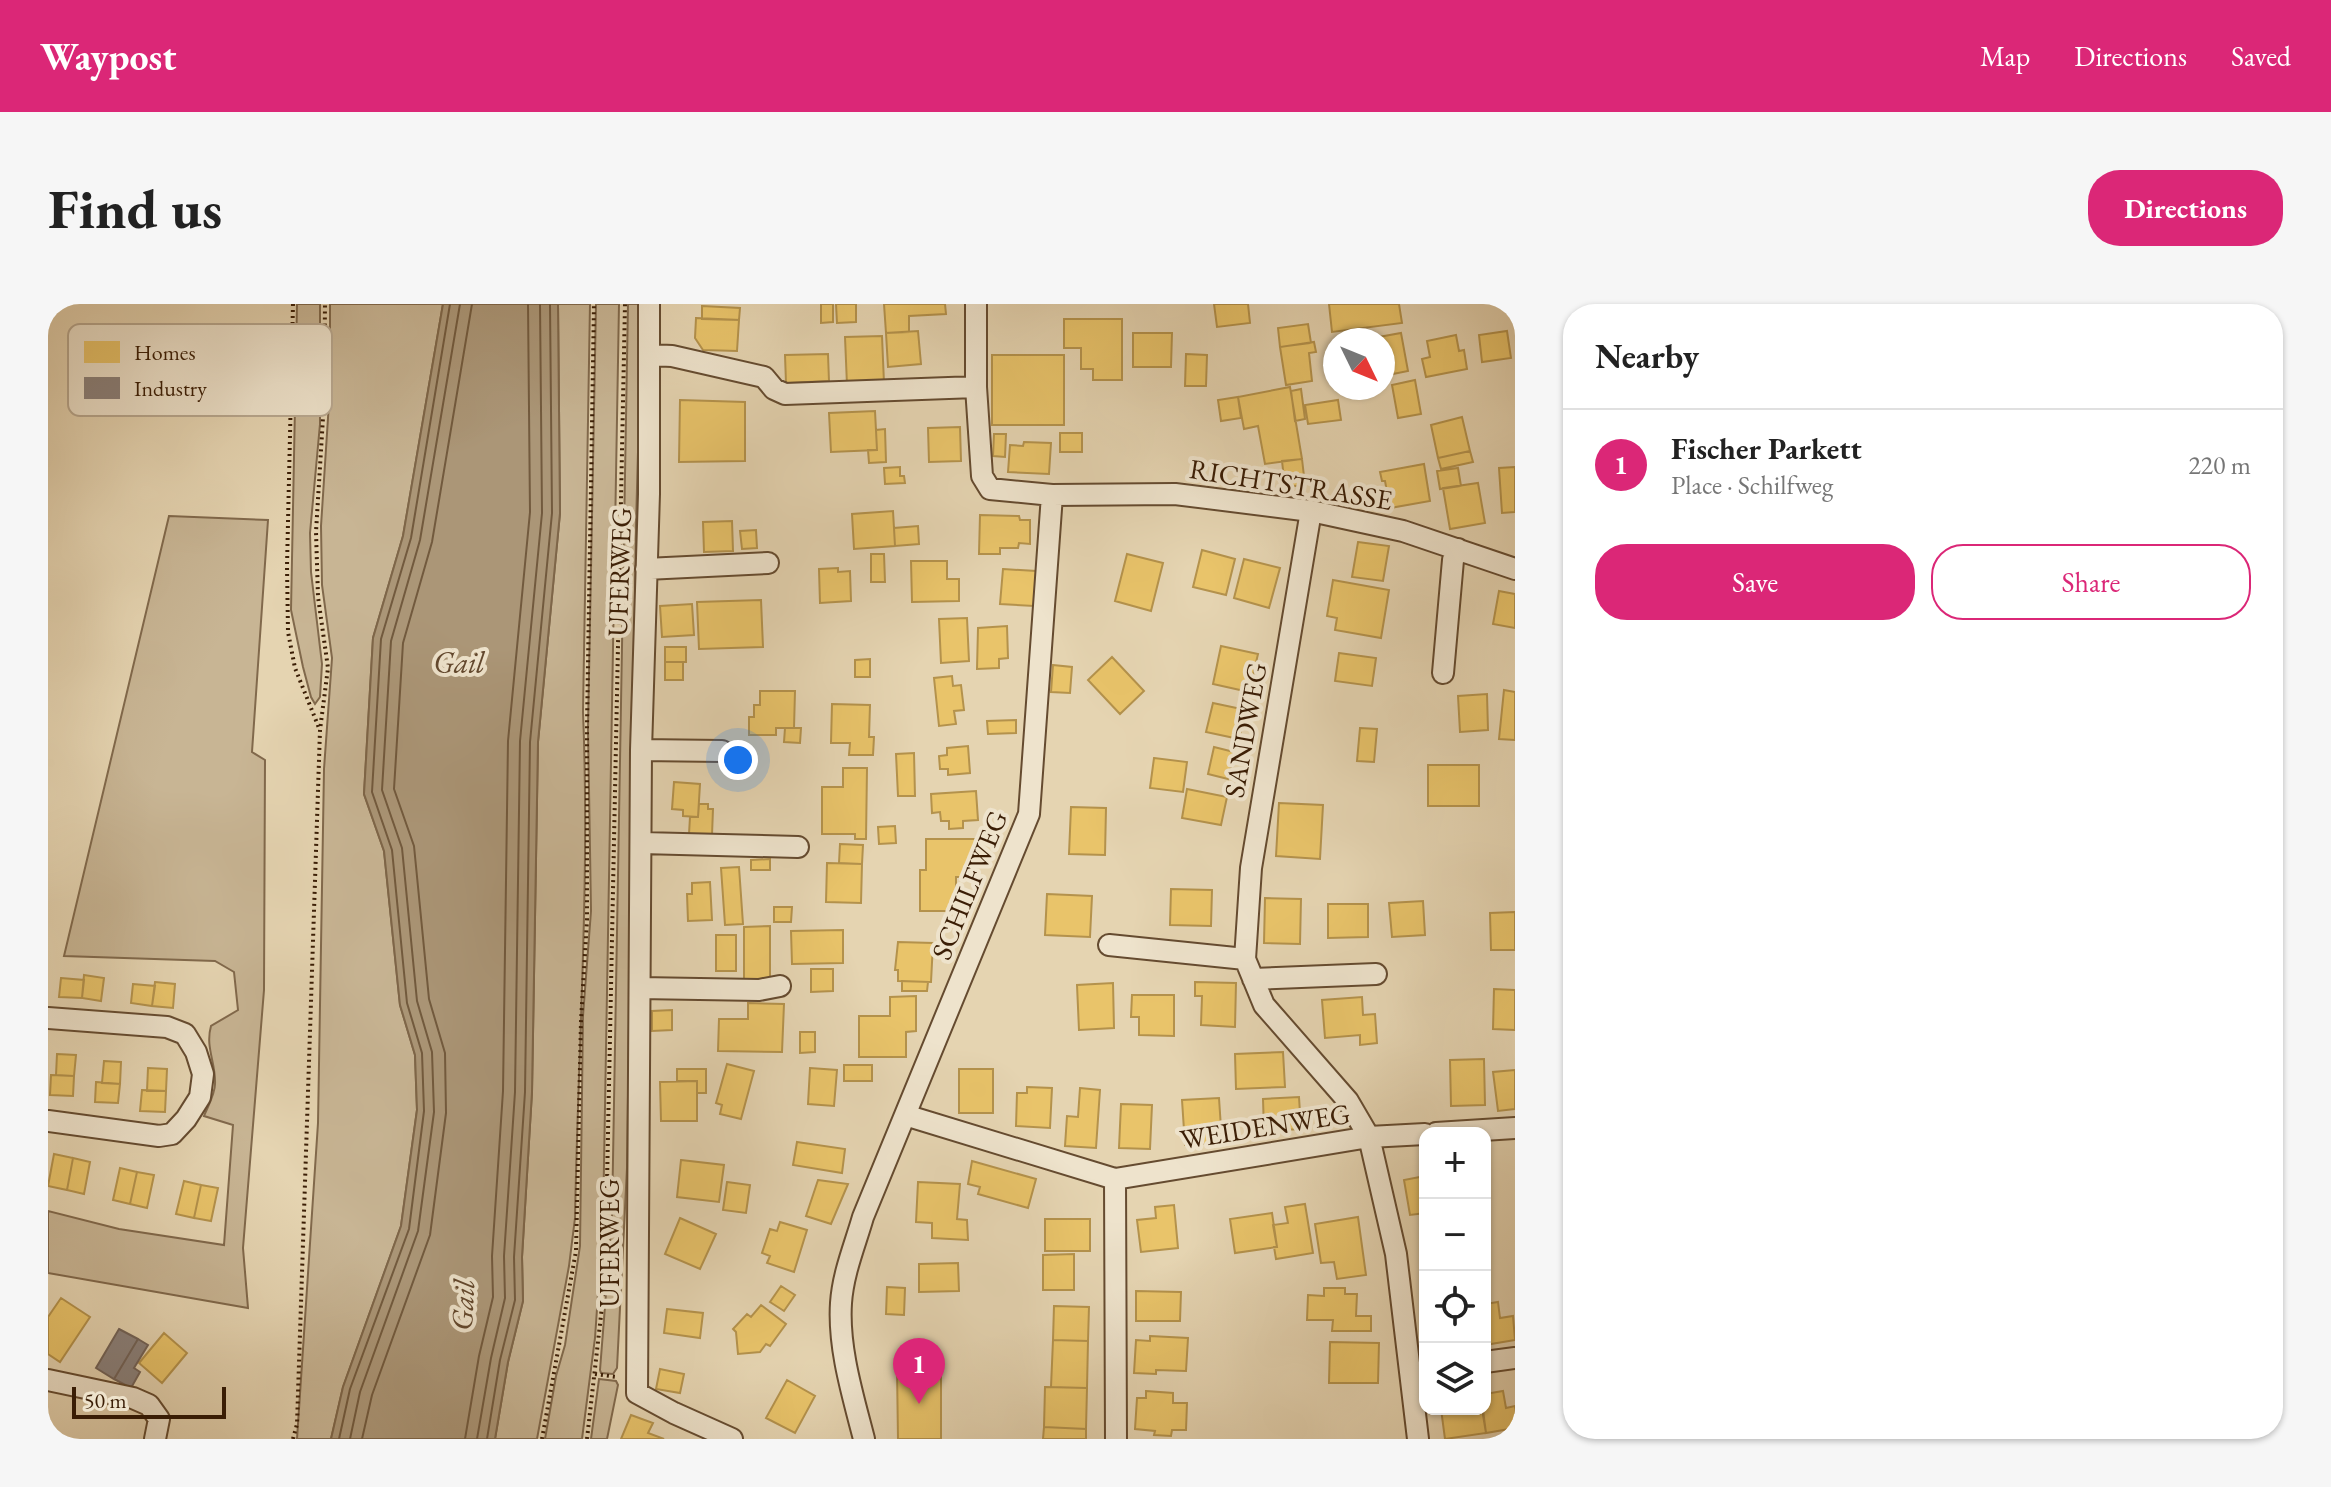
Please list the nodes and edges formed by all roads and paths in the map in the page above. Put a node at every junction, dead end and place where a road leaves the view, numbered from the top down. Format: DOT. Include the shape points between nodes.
graph roads {
  1 [pos="293,304"];
  2 [pos="325,304"];
  3 [pos="594,304"];
  4 [pos="625,304"];
  5 [pos="649,304"];
  6 [pos="976,304"];
  7 [pos="293,324"];
  8 [pos="325,324"];
  9 [pos="649,355"];
  10 [pos="976,387"];
  11 [pos="291,416"];
  12 [pos="323,416"];
  13 [pos="1052,495"];
  14 [pos="1311,511"];
  15 [pos="1458,549"];
  16 [pos="768,563"];
  17 [pos="646,569"];
  18 [pos="1515,569"];
  19 [pos="1443,673"];
  20 [pos="320,730"];
  21 [pos="641,750"];
  22 [pos="722,751"];
  23 [pos="642,843"];
  24 [pos="798,847"];
  25 [pos="1109,945"];
  26 [pos="1249,969"];
  27 [pos="1376,974"];
  28 [pos="780,986"];
  29 [pos="640,988"];
  30 [pos="48,1018"];
  31 [pos="905,1115"];
  32 [pos="48,1121"];
  33 [pos="1515,1128"];
  34 [pos="1491,1130"];
  35 [pos="1419,1134"];
  36 [pos="1369,1137"];
  37 [pos="1115,1179"];
  38 [pos="1515,1358"];
  39 [pos="1491,1361"];
  40 [pos="1418,1372"];
  41 [pos="48,1380"];
  42 [pos="721,1437"];
  43 [pos="155,1439"];
  44 [pos="293,1439"];
  45 [pos="542,1439"];
  46 [pos="587,1439"];
  47 [pos="864,1439"];
  48 [pos="1116,1439"];
  49 [pos="1418,1439"];
  1 -- 7 [label="path"];
  2 -- 8 [label="path"];
  3 -- 45 [label="path" via="587,920 576,1251"];
  4 -- 46 [label="path" via="605,1280"];
  5 -- 9 [label="street, UFERWEG"];
  6 -- 10 [label="street"];
  9 -- 10 [label="street" via="764,377 785,394"];
  9 -- 17 [label="street, UFERWEG"];
  10 -- 13 [label="street" via="982,476 990,489"];
  11 -- 20 [label="path" via="288,632 295,668"];
  12 -- 20 [label="path" via="316,532 328,668"];
  13 -- 14 [label="street, RICHTSTRASSE" via="1175,494"];
  13 -- 31 [label="street, SCHILFWEG" via="1029,814"];
  14 -- 15 [label="street, RICHTSTRASSE"];
  14 -- 26 [label="street, SANDWEG" via="1251,868"];
  15 -- 18 [label="street, RICHTSTRASSE"];
  15 -- 19 [label="street"];
  16 -- 17 [label="street"];
  17 -- 21 [label="street, UFERWEG"];
  20 -- 44 [label="path"];
  21 -- 22 [label="street"];
  21 -- 23 [label="street, UFERWEG"];
  23 -- 24 [label="street"];
  23 -- 29 [label="street, UFERWEG"];
  25 -- 26 [label="street"];
  26 -- 27 [label="street"];
  26 -- 36 [label="street" via="1264,1005 1348,1101"];
  28 -- 29 [label="street"];
  29 -- 42 [label="street, UFERWEG" via="637,1393"];
  30 -- 32 [label="street" via="167,1027 185,1034 203,1074 200,1097 172,1134"];
  31 -- 37 [label="street, WEIDENWEG"];
  31 -- 47 [label="street, SCHILFWEG" via="863,1217 841,1304 851,1392"];
  33 -- 34 [label="street"];
  35 -- 36 [label="street, WEIDENWEG"];
  36 -- 37 [label="street, WEIDENWEG"];
  36 -- 40 [label="street"];
  37 -- 48 [label="street"];
  38 -- 39 [label="street"];
  40 -- 49 [label="street"];
  41 -- 43 [label="street" via="149,1405 159,1419"];
}
